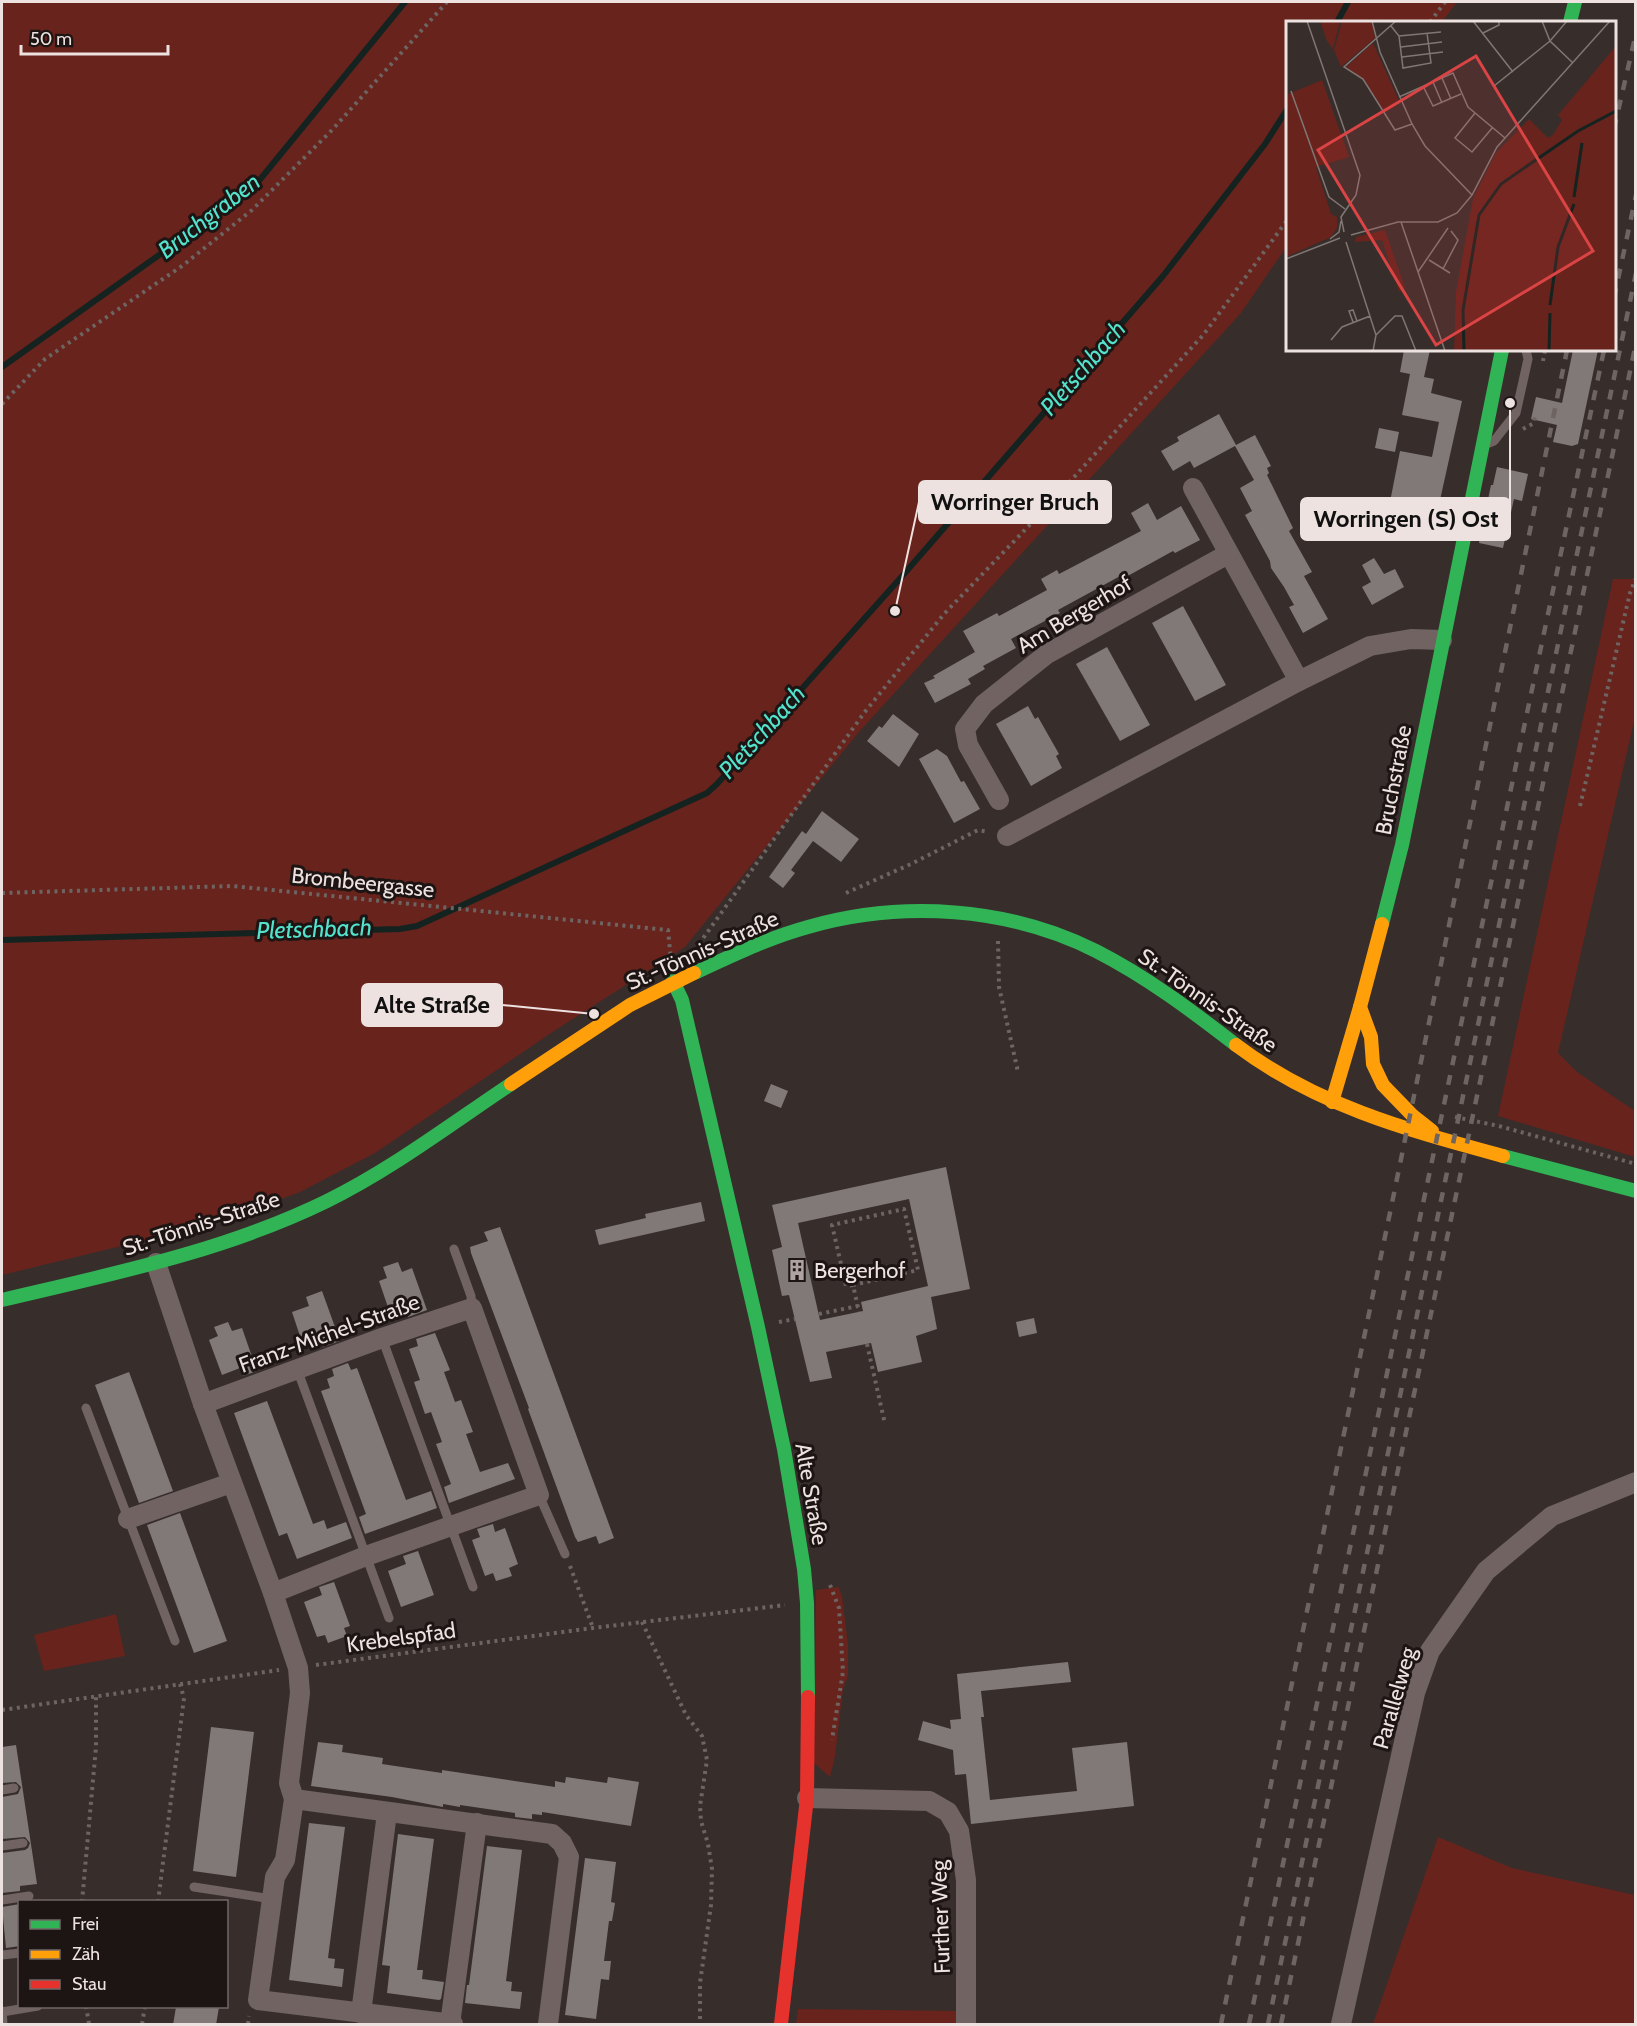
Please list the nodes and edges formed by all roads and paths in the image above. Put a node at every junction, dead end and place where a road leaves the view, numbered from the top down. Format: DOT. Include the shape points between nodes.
graph roads {
  1 [pos="447,2"];
  2 [pos="1445,2"];
  3 [pos="1575,2"];
  4 [pos="1431,21"];
  5 [pos="1570,21"];
  6 [pos="1286,220"];
  7 [pos="1502,351"];
  8 [pos="1526,351"];
  9 [pos="1545,351"];
  10 [pos="1543,362"];
  11 [pos="2,404"];
  12 [pos="1483,444"];
  13 [pos="1193,488"];
  14 [pos="1228,554"];
  15 [pos="1635,578"];
  16 [pos="1442,640"];
  17 [pos="1299,681"];
  18 [pos="999,800"];
  19 [pos="1580,806"];
  20 [pos="1008,836"];
  21 [pos="2,892"];
  22 [pos="846,894"];
  23 [pos="999,920"];
  24 [pos="693,953"];
  25 [pos="673,981"];
  26 [pos="1360,1007"];
  27 [pos="1018,1072"];
  28 [pos="1332,1102"];
  29 [pos="1441,1139"];
  30 [pos="1635,1191"];
  31 [pos="454,1249"];
  32 [pos="156,1263"];
  33 [pos="853,1285"];
  34 [pos="2,1300"];
  35 [pos="858,1306"];
  36 [pos="472,1308"];
  37 [pos="859,1312"];
  38 [pos="819,1314"];
  39 [pos="382,1338"];
  40 [pos="867,1344"];
  41 [pos="297,1369"];
  42 [pos="203,1404"];
  43 [pos="86,1408"];
  44 [pos="885,1424"];
  45 [pos="1635,1482"];
  46 [pos="231,1483"];
  47 [pos="539,1495"];
  48 [pos="128,1520"];
  49 [pos="450,1526"];
  50 [pos="565,1554"];
  51 [pos="366,1556"];
  52 [pos="473,1587"];
  53 [pos="273,1593"];
  54 [pos="807,1603"];
  55 [pos="388,1618"];
  56 [pos="642,1622"];
  57 [pos="593,1628"];
  58 [pos="175,1641"];
  59 [pos="298,1668"];
  60 [pos="180,1684"];
  61 [pos="96,1696"];
  62 [pos="2,1710"];
  63 [pos="14,1788"];
  64 [pos="2,1790"];
  65 [pos="807,1798"];
  66 [pos="294,1799"];
  67 [pos="387,1813"];
  68 [pos="477,1823"];
  69 [pos="23,1843"];
  70 [pos="2,1846"];
  71 [pos="194,1887"];
  72 [pos="29,1896"];
  73 [pos="272,1899"];
  74 [pos="2,1900"];
  75 [pos="82,1900"];
  76 [pos="158,1900"];
  77 [pos="18,1953"];
  78 [pos="2,1955"];
  79 [pos="29,2008"];
  80 [pos="86,2008"];
  81 [pos="145,2008"];
  82 [pos="2,2011"];
  83 [pos="361,2013"];
  84 [pos="452,2024"];
  85 [pos="3,2025"];
  86 [pos="88,2025"];
  87 [pos="142,2025"];
  88 [pos="548,2025"];
  89 [pos="700,2025"];
  90 [pos="781,2025"];
  91 [pos="966,2025"];
  92 [pos="1341,2025"];
  1 -- 11 [label="path" via="332,130 252,210 182,266 45,359"];
  2 -- 4 [label="path"];
  3 -- 5 [label="main road"];
  6 -- 24 [label="path" via="1204,333 944,614 864,713"];
  7 -- 12 [label="main road, Bruchstraße"];
  8 -- 12 [label="lane" via="1528,359 1516,413 1494,441"];
  9 -- 10 [label="path"];
  12 -- 16 [label="main road, Bruchstraße"];
  13 -- 14 [label="street"];
  14 -- 17 [label="street"];
  14 -- 18 [label="street, Am Bergerhof" via="1047,654 984,704 966,729 968,745"];
  15 -- 19 [label="path"];
  16 -- 17 [label="street" via="1411,639 1370,646"];
  16 -- 26 [label="main road, Bruchstraße" via="1402,844"];
  17 -- 20 [label="street"];
  20 -- 22 [label="path" via="978,830"];
  21 -- 25 [label="path, Brombeergasse" via="233,886 668,930"];
  23 -- 25 [label="main road, St.-Tönnis-Straße" via="916,911 824,922 768,940"];
  23 -- 27 [label="path" via="999,987"];
  23 -- 28 [label="main road, St.-Tönnis-Straße" via="1054,933 1103,954 1257,1061"];
  25 -- 32 [label="main road, St.-Tönnis-Straße" via="628,1006 397,1160 329,1200 255,1232"];
  25 -- 54 [label="main road, Alte Straße" via="682,1000 784,1449"];
  26 -- 28 [label="main road, Bruchstraße"];
  26 -- 29 [label="main road" via="1371,1036 1373,1064 1383,1085"];
  28 -- 29 [label="main road"];
  29 -- 30 [label="main road"];
  31 -- 36 [label="lane"];
  32 -- 34 [label="main road, St.-Tönnis-Straße"];
  32 -- 42 [label="street"];
  33 -- 33 [label="path" via="918,1270 904,1209 832,1225 846,1286"];
  33 -- 35 [label="path"];
  35 -- 37 [label="path"];
  35 -- 38 [label="path"];
  36 -- 39 [label="street, Franz-Michel-Straße"];
  36 -- 47 [label="street"];
  39 -- 41 [label="street, Franz-Michel-Straße"];
  39 -- 49 [label="lane"];
  40 -- 44 [label="path"];
  41 -- 42 [label="street, Franz-Michel-Straße"];
  41 -- 51 [label="lane"];
  42 -- 46 [label="street"];
  43 -- 48 [label="lane"];
  45 -- 92 [label="street, Parallelweg" via="1552,1516 1486,1571 1430,1651 1415,1693"];
  46 -- 48 [label="street"];
  46 -- 53 [label="street"];
  47 -- 49 [label="street"];
  47 -- 50 [label="lane"];
  48 -- 58 [label="lane"];
  49 -- 51 [label="street"];
  49 -- 52 [label="lane"];
  50 -- 57 [label="path"];
  51 -- 53 [label="street"];
  51 -- 55 [label="lane"];
  53 -- 59 [label="street"];
  54 -- 56 [label="path, Krebelspfad"];
  54 -- 65 [label="main road, Alte Straße"];
  56 -- 57 [label="path, Krebelspfad"];
  56 -- 89 [label="path" via="686,1714 702,1736 707,1760 700,1806 712,1869 700,1983"];
  57 -- 59 [label="path, Krebelspfad"];
  59 -- 60 [label="path, Krebelspfad"];
  59 -- 66 [label="street" via="300,1693 289,1783"];
  60 -- 61 [label="path, Krebelspfad"];
  60 -- 76 [label="path" via="184,1698"];
  61 -- 62 [label="path, Krebelspfad"];
  61 -- 75 [label="path" via="96,1747"];
  63 -- 64 [label="lane"];
  65 -- 90 [label="main road, Alte Straße"];
  65 -- 91 [label="street, Further Weg" via="929,1801 948,1812 959,1831 966,1880"];
  66 -- 67 [label="street"];
  66 -- 73 [label="street" via="285,1860 275,1877"];
  67 -- 68 [label="street"];
  67 -- 83 [label="street"];
  68 -- 84 [label="street"];
  68 -- 88 [label="street" via="552,1834 569,1857"];
  69 -- 70 [label="lane"];
  71 -- 73 [label="lane"];
  72 -- 74 [label="lane"];
  73 -- 83 [label="street" via="258,2000"];
  77 -- 78 [label="lane"];
  79 -- 82 [label="lane"];
  80 -- 86 [label="path"];
  81 -- 87 [label="path"];
  82 -- 85 [label="lane"];
  83 -- 84 [label="street"];
}
